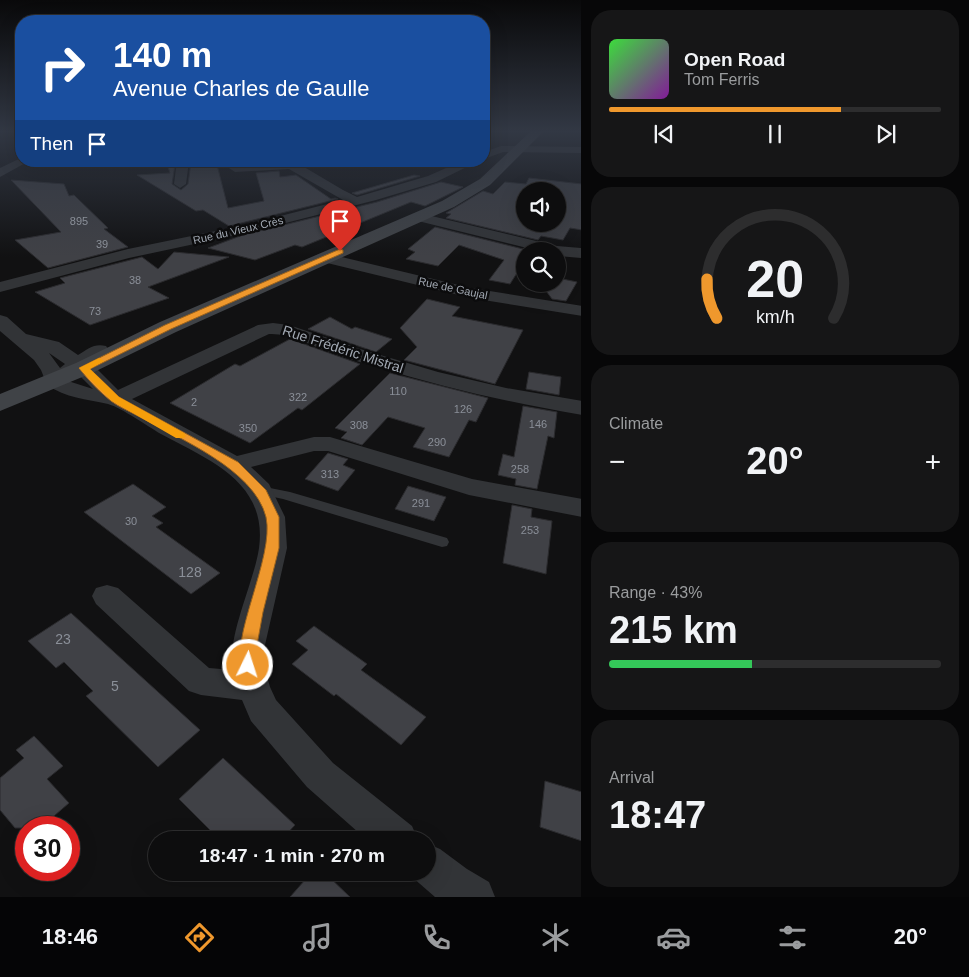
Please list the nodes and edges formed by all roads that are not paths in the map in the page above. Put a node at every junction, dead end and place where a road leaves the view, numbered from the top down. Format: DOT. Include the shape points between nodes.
graph roads {
  1 [pos="181,174"];
  2 [pos="306,174"];
  3 [pos="444,174"];
  4 [pos="494,174"];
  5 [pos="180,184"];
  6 [pos="356,201"];
  7 [pos="419,217"];
  8 [pos="581,253"];
  9 [pos="325,258"];
  10 [pos="0,287"];
  11 [pos="581,312"];
  12 [pos="0,321"];
  13 [pos="168,327"];
  14 [pos="65,370"];
  15 [pos="0,392"];
  16 [pos="116,399"];
  17 [pos="0,402"];
  18 [pos="581,408"];
  19 [pos="234,464"];
  20 [pos="260,490"];
  21 [pos="581,508"];
  22 [pos="442,542"];
  23 [pos="107,596"];
  24 [pos="253,687"];
  25 [pos="387,831"];
  1 -- 5 [label="street"];
  2 -- 6 [label="street"];
  3 -- 6 [label="street, Rue du Vieux Crès"];
  4 -- 7 [label="main road" via="448,204"];
  6 -- 10 [label="street, Rue du Vieux Crès"];
  7 -- 8 [label="street" via="557,251"];
  7 -- 9 [label="main road"];
  9 -- 11 [label="street, Rue de Gaujal" via="471,293"];
  9 -- 13 [label="main road"];
  12 -- 14 [label="street" via="41,356"];
  13 -- 14 [label="main road"];
  13 -- 14 [label="main road" via="99,350"];
  14 -- 15 [label="main road"];
  14 -- 16 [label="street"];
  14 -- 16 [label="street" via="62,387"];
  14 -- 17 [label="main road" via="27,392"];
  16 -- 18 [label="street, Rue Frédéric Mistral" via="264,329 278,328 442,379"];
  16 -- 19 [label="street"];
  19 -- 20 [label="street"];
  19 -- 21 [label="street" via="314,444 330,444 469,487"];
  20 -- 22 [label="lane"];
  20 -- 24 [label="street" via="272,517 273,548 249,645 248,665"];
  23 -- 24 [label="street" via="201,681"];
  24 -- 25 [label="street" via="263,710 320,775"];
}
